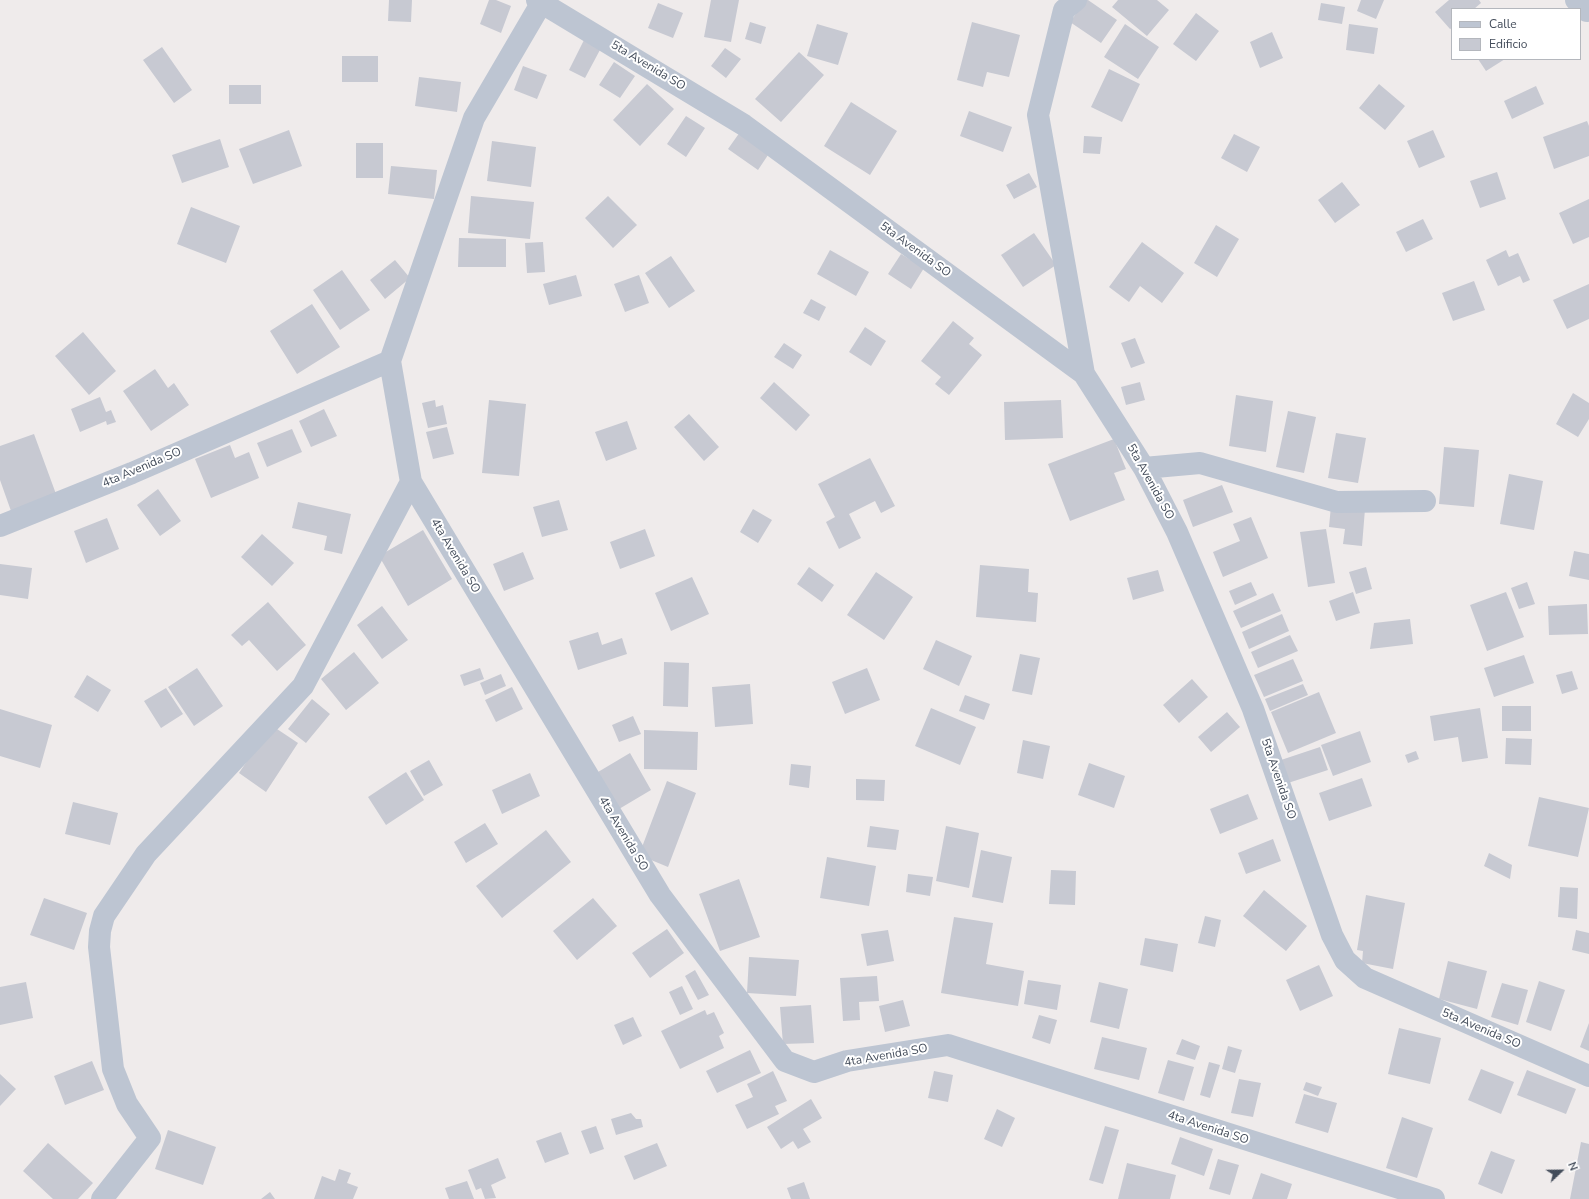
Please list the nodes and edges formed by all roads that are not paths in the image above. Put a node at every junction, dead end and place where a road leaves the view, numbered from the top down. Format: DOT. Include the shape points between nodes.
graph roads {
  1 [pos="1076,0"];
  2 [pos="540,1"];
  3 [pos="390,361"];
  4 [pos="1084,374"];
  5 [pos="1144,468"];
  6 [pos="411,482"];
  7 [pos="1425,501"];
  8 [pos="0,526"];
  9 [pos="1589,1076"];
  10 [pos="102,1199"];
  11 [pos="1434,1199"];
  1 -- 4 [label="street" via="1064,10 1038,115"];
  2 -- 3 [label="street" via="474,118"];
  2 -- 4 [label="street, 5ta Avenida SO" via="744,125"];
  3 -- 6 [label="street, 4ta Avenida SO"];
  3 -- 8 [label="street, 4ta Avenida SO" via="132,473"];
  4 -- 5 [label="street, 5ta Avenida SO"];
  5 -- 7 [label="street" via="1200,463 1337,502"];
  5 -- 9 [label="street, 5ta Avenida SO" via="1177,532 1253,709 1332,935 1345,960 1365,978"];
  6 -- 10 [label="street" via="303,686 146,854 104,916 99,947 113,1069 127,1104 150,1138"];
  6 -- 11 [label="street, 4ta Avenida SO" via="660,895 786,1061 814,1072 847,1061 948,1045"];
}
